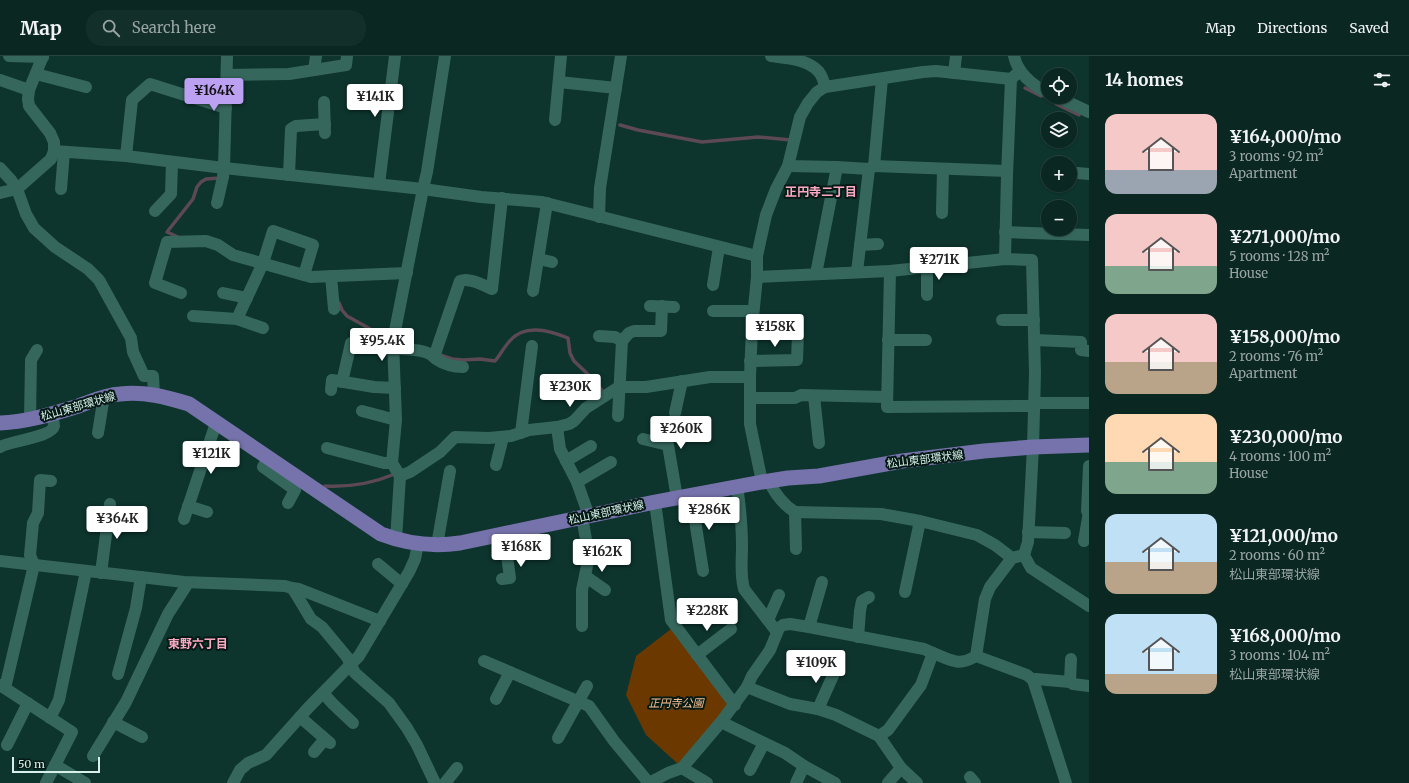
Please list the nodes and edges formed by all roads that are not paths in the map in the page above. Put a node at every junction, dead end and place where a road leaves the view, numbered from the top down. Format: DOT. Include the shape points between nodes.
graph roads {
  1 [pos="9,56"];
  2 [pos="227,56"];
  3 [pos="316,56"];
  4 [pos="346,56"];
  5 [pos="396,56"];
  6 [pos="445,56"];
  7 [pos="562,56"];
  8 [pos="621,56"];
  9 [pos="771,56"];
  10 [pos="956,56"];
  11 [pos="1014,56"];
  12 [pos="43,57"];
  13 [pos="314,70"];
  14 [pos="954,73"];
  15 [pos="36,74"];
  16 [pos="227,75"];
  17 [pos="1016,75"];
  18 [pos="882,79"];
  19 [pos="0,80"];
  20 [pos="559,82"];
  21 [pos="86,87"];
  22 [pos="825,87"];
  23 [pos="616,88"];
  24 [pos="1041,88"];
  25 [pos="29,90"];
  26 [pos="324,102"];
  27 [pos="1077,104"];
  28 [pos="226,108"];
  29 [pos="1088,108"];
  30 [pos="555,120"];
  31 [pos="59,152"];
  32 [pos="126,156"];
  33 [pos="172,162"];
  34 [pos="788,166"];
  35 [pos="837,167"];
  36 [pos="0,168"];
  37 [pos="224,168"];
  38 [pos="872,168"];
  39 [pos="943,169"];
  40 [pos="1007,171"];
  41 [pos="289,175"];
  42 [pos="379,184"];
  43 [pos="423,188"];
  44 [pos="17,189"];
  45 [pos="61,189"];
  46 [pos="0,193"];
  47 [pos="502,198"];
  48 [pos="217,203"];
  49 [pos="547,203"];
  50 [pos="155,211"];
  51 [pos="942,213"];
  52 [pos="599,216"];
  53 [pos="1005,232"];
  54 [pos="1089,235"];
  55 [pos="878,244"];
  56 [pos="860,245"];
  57 [pos="718,246"];
  58 [pos="757,256"];
  59 [pos="538,259"];
  60 [pos="1005,259"];
  61 [pos="552,262"];
  62 [pos="263,263"];
  63 [pos="927,267"];
  64 [pos="890,271"];
  65 [pos="857,272"];
  66 [pos="407,273"];
  67 [pos="816,274"];
  68 [pos="304,275"];
  69 [pos="331,276"];
  70 [pos="757,277"];
  71 [pos="713,285"];
  72 [pos="533,291"];
  73 [pos="181,293"];
  74 [pos="223,293"];
  75 [pos="926,295"];
  76 [pos="247,298"];
  77 [pos="650,306"];
  78 [pos="334,309"];
  79 [pos="713,310"];
  80 [pos="753,311"];
  81 [pos="193,316"];
  82 [pos="237,319"];
  83 [pos="1002,320"];
  84 [pos="1034,320"];
  85 [pos="263,328"];
  86 [pos="798,334"];
  87 [pos="599,336"];
  88 [pos="888,340"];
  89 [pos="926,340"];
  90 [pos="1035,340"];
  91 [pos="622,341"];
  92 [pos="351,343"];
  93 [pos="393,349"];
  94 [pos="37,350"];
  95 [pos="1089,351"];
  96 [pos="535,353"];
  97 [pos="434,357"];
  98 [pos="750,361"];
  99 [pos="463,367"];
  100 [pos="750,378"];
  101 [pos="682,381"];
  102 [pos="342,382"];
  103 [pos="619,387"];
  104 [pos="395,388"];
  105 [pos="330,390"];
  106 [pos="154,394"];
  107 [pos="104,396"];
  108 [pos="814,396"];
  109 [pos="887,397"];
  110 [pos="750,398"];
  111 [pos="1089,403"];
  112 [pos="1034,405"];
  113 [pos="362,412"];
  114 [pos="52,413"];
  115 [pos="675,413"];
  116 [pos="618,416"];
  117 [pos="30,419"];
  118 [pos="396,420"];
  119 [pos="0,423"];
  120 [pos="216,423"];
  121 [pos="557,427"];
  122 [pos="98,433"];
  123 [pos="521,433"];
  124 [pos="503,437"];
  125 [pos="643,439"];
  126 [pos="818,443"];
  127 [pos="1089,445"];
  128 [pos="591,446"];
  129 [pos="0,447"];
  130 [pos="1033,447"];
  131 [pos="327,448"];
  132 [pos="268,458"];
  133 [pos="566,461"];
  134 [pos="610,462"];
  135 [pos="392,463"];
  136 [pos="496,465"];
  137 [pos="1089,466"];
  138 [pos="450,471"];
  139 [pos="400,476"];
  140 [pos="51,481"];
  141 [pos="765,481"];
  142 [pos="577,482"];
  143 [pos="737,486"];
  144 [pos="684,496"];
  145 [pos="655,502"];
  146 [pos="288,503"];
  147 [pos="110,504"];
  148 [pos="188,506"];
  149 [pos="207,512"];
  150 [pos="795,512"];
  151 [pos="1089,512"];
  152 [pos="585,516"];
  153 [pos="184,519"];
  154 [pos="920,521"];
  155 [pos="1028,532"];
  156 [pos="1065,533"];
  157 [pos="504,534"];
  158 [pos="396,540"];
  159 [pos="1084,541"];
  160 [pos="418,544"];
  161 [pos="437,545"];
  162 [pos="796,549"];
  163 [pos="1024,555"];
  164 [pos="1012,558"];
  165 [pos="0,561"];
  166 [pos="378,564"];
  167 [pos="34,565"];
  168 [pos="86,571"];
  169 [pos="703,571"];
  170 [pos="101,573"];
  171 [pos="585,576"];
  172 [pos="141,577"];
  173 [pos="502,580"];
  174 [pos="822,582"];
  175 [pos="188,583"];
  176 [pos="402,584"];
  177 [pos="292,588"];
  178 [pos="606,590"];
  179 [pos="905,592"];
  180 [pos="779,595"];
  181 [pos="869,597"];
  182 [pos="1089,606"];
  183 [pos="768,620"];
  184 [pos="380,621"];
  185 [pos="582,626"];
  186 [pos="809,627"];
  187 [pos="731,629"];
  188 [pos="777,632"];
  189 [pos="858,637"];
  190 [pos="933,653"];
  191 [pos="697,655"];
  192 [pos="976,656"];
  193 [pos="1071,660"];
  194 [pos="484,661"];
  195 [pos="351,665"];
  196 [pos="836,669"];
  197 [pos="510,672"];
  198 [pos="118,674"];
  199 [pos="1032,680"];
  200 [pos="1070,682"];
  201 [pos="587,686"];
  202 [pos="1089,686"];
  203 [pos="2,687"];
  204 [pos="747,687"];
  205 [pos="323,693"];
  206 [pos="496,699"];
  207 [pos="578,702"];
  208 [pos="28,703"];
  209 [pos="735,705"];
  210 [pos="818,709"];
  211 [pos="300,717"];
  212 [pos="50,718"];
  213 [pos="113,722"];
  214 [pos="721,722"];
  215 [pos="354,723"];
  216 [pos="142,736"];
  217 [pos="879,736"];
  218 [pos="558,738"];
  219 [pos="764,743"];
  220 [pos="7,745"];
  221 [pos="314,752"];
  222 [pos="93,756"];
  223 [pos="55,765"];
  224 [pos="804,766"];
  225 [pos="457,768"];
  226 [pos="682,768"];
  227 [pos="901,768"];
  228 [pos="750,770"];
  229 [pos="80,782"];
  230 [pos="46,783"];
  231 [pos="233,783"];
  232 [pos="435,783"];
  233 [pos="445,783"];
  234 [pos="649,783"];
  235 [pos="707,783"];
  236 [pos="796,783"];
  237 [pos="835,783"];
  238 [pos="888,783"];
  239 [pos="917,783"];
  240 [pos="1066,783"];
  1 -- 12 [label="street"];
  2 -- 16 [label="street"];
  3 -- 13 [label="street"];
  4 -- 13 [label="street" via="346,65"];
  5 -- 42 [label="street"];
  6 -- 43 [label="street"];
  7 -- 20 [label="street"];
  8 -- 23 [label="street"];
  9 -- 22 [label="street" via="809,64 820,72"];
  10 -- 14 [label="street"];
  11 -- 17 [label="street"];
  12 -- 15 [label="street"];
  13 -- 16 [label="street" via="289,74"];
  14 -- 17 [label="street"];
  14 -- 18 [label="street" via="923,72"];
  15 -- 21 [label="street"];
  15 -- 25 [label="street"];
  16 -- 28 [label="street"];
  17 -- 24 [label="street"];
  17 -- 40 [label="street"];
  18 -- 22 [label="street"];
  18 -- 38 [label="street"];
  19 -- 25 [label="street"];
  20 -- 23 [label="street"];
  20 -- 30 [label="street"];
  22 -- 34 [label="street" via="817,92 800,117"];
  23 -- 52 [label="street" via="600,188"];
  25 -- 31 [label="street" via="29,106 50,132"];
  26 -- 41 [label="street" via="325,128 296,126 291,129"];
  27 -- 29 [label="street"];
  28 -- 32 [label="street" via="150,84 132,100"];
  28 -- 37 [label="street"];
  31 -- 32 [label="street"];
  31 -- 44 [label="street"];
  31 -- 45 [label="street"];
  32 -- 33 [label="street"];
  33 -- 37 [label="street"];
  33 -- 50 [label="street" via="171,194"];
  34 -- 35 [label="street"];
  34 -- 58 [label="street" via="766,215"];
  35 -- 38 [label="street"];
  35 -- 67 [label="street"];
  36 -- 44 [label="street"];
  37 -- 41 [label="street"];
  37 -- 48 [label="street"];
  38 -- 39 [label="street"];
  38 -- 56 [label="street"];
  39 -- 40 [label="street"];
  39 -- 51 [label="street"];
  40 -- 53 [label="street"];
  41 -- 42 [label="street"];
  42 -- 43 [label="street"];
  43 -- 47 [label="street"];
  43 -- 66 [label="street"];
  44 -- 46 [label="street"];
  44 -- 106 [label="street" via="34,228 99,280 131,338 133,352 144,376 153,376"];
  47 -- 49 [label="street"];
  47 -- 97 [label="street" via="492,288 469,280 460,281"];
  49 -- 52 [label="street"];
  49 -- 59 [label="street"];
  52 -- 57 [label="street"];
  53 -- 54 [label="street"];
  53 -- 60 [label="street"];
  55 -- 56 [label="street"];
  56 -- 65 [label="street"];
  57 -- 58 [label="street"];
  57 -- 71 [label="street"];
  58 -- 70 [label="street"];
  59 -- 61 [label="street"];
  59 -- 72 [label="street"];
  60 -- 63 [label="street"];
  60 -- 84 [label="street" via="1032,260"];
  62 -- 68 [label="street"];
  62 -- 68 [label="street" via="273,231 313,246"];
  62 -- 73 [label="street" via="233,254 206,241 167,242 155,283"];
  62 -- 76 [label="street"];
  63 -- 64 [label="street"];
  63 -- 75 [label="street"];
  64 -- 65 [label="street"];
  64 -- 88 [label="street"];
  65 -- 67 [label="street"];
  66 -- 69 [label="street"];
  66 -- 93 [label="street"];
  67 -- 70 [label="street"];
  68 -- 69 [label="street"];
  69 -- 78 [label="street"];
  70 -- 80 [label="street"];
  74 -- 76 [label="street"];
  76 -- 82 [label="street"];
  77 -- 91 [label="street" via="668,307 661,331 634,331"];
  79 -- 80 [label="street"];
  80 -- 98 [label="street"];
  81 -- 82 [label="street"];
  82 -- 85 [label="street"];
  83 -- 84 [label="street"];
  84 -- 90 [label="street"];
  86 -- 98 [label="street" via="802,352 797,360"];
  87 -- 91 [label="street" via="615,337"];
  88 -- 89 [label="street"];
  88 -- 109 [label="street"];
  90 -- 95 [label="street" via="1081,342 1081,350"];
  90 -- 112 [label="street"];
  91 -- 103 [label="street"];
  92 -- 102 [label="street"];
  93 -- 97 [label="street" via="426,352"];
  93 -- 104 [label="street"];
  94 -- 117 [label="street" via="31,360"];
  96 -- 123 [label="street"];
  97 -- 99 [label="street" via="451,367"];
  98 -- 100 [label="street"];
  100 -- 101 [label="street" via="710,377"];
  100 -- 110 [label="street"];
  101 -- 103 [label="street" via="646,387"];
  101 -- 115 [label="street"];
  102 -- 104 [label="street"];
  102 -- 105 [label="street" via="332,380"];
  103 -- 116 [label="street"];
  103 -- 121 [label="street" via="586,408 574,421"];
  104 -- 118 [label="street"];
  106 -- 107 [label="main road, 松山東部環状線" via="121,393"];
  106 -- 120 [label="main road, 松山東部環状線" via="189,404"];
  107 -- 114 [label="main road, 松山東部環状線"];
  107 -- 122 [label="street"];
  108 -- 109 [label="street"];
  108 -- 110 [label="street"];
  108 -- 126 [label="street"];
  109 -- 112 [label="street" via="887,407"];
  110 -- 141 [label="street" via="750,424"];
  111 -- 112 [label="street"];
  112 -- 130 [label="street"];
  113 -- 118 [label="street"];
  114 -- 117 [label="main road, 松山東部環状線"];
  114 -- 129 [label="street" via="54,426 51,431"];
  117 -- 119 [label="main road, 松山東部環状線"];
  118 -- 135 [label="street"];
  120 -- 132 [label="main road, 松山東部環状線"];
  120 -- 148 [label="street"];
  121 -- 123 [label="street"];
  121 -- 133 [label="street" via="560,449"];
  123 -- 124 [label="street"];
  124 -- 136 [label="street"];
  124 -- 139 [label="street" via="455,437 440,452"];
  125 -- 144 [label="street" via="668,446"];
  127 -- 130 [label="main road, 松山東部環状線"];
  128 -- 133 [label="street"];
  130 -- 141 [label="main road, 松山東部環状線" via="902,461 819,476"];
  130 -- 155 [label="street"];
  131 -- 135 [label="street"];
  132 -- 146 [label="street" via="263,466 295,490"];
  132 -- 158 [label="main road, 松山東部環状線" via="380,534"];
  133 -- 142 [label="street"];
  134 -- 142 [label="street"];
  135 -- 139 [label="street"];
  137 -- 151 [label="street"];
  138 -- 161 [label="street"];
  139 -- 158 [label="street"];
  140 -- 167 [label="street" via="40,480 38,513 33,523 30,555"];
  141 -- 143 [label="main road, 松山東部環状線"];
  141 -- 150 [label="street" via="786,506"];
  142 -- 152 [label="street"];
  143 -- 144 [label="main road, 松山東部環状線"];
  143 -- 183 [label="street" via="742,538 742,582 744,589"];
  144 -- 145 [label="main road, 松山東部環状線"];
  144 -- 169 [label="street"];
  145 -- 152 [label="main road, 松山東部環状線"];
  145 -- 191 [label="street" via="671,620"];
  147 -- 170 [label="street"];
  148 -- 149 [label="street"];
  148 -- 153 [label="street"];
  150 -- 154 [label="street" via="881,514"];
  150 -- 162 [label="street"];
  151 -- 159 [label="street"];
  152 -- 157 [label="main road, 松山東部環状線"];
  152 -- 171 [label="street" via="589,556"];
  154 -- 164 [label="street" via="977,535"];
  154 -- 179 [label="street"];
  155 -- 156 [label="street"];
  155 -- 163 [label="street"];
  157 -- 161 [label="main road, 松山東部環状線"];
  157 -- 173 [label="street" via="510,578"];
  158 -- 160 [label="main road, 松山東部環状線"];
  160 -- 161 [label="main road, 松山東部環状線"];
  160 -- 176 [label="street" via="415,559"];
  163 -- 164 [label="street"];
  163 -- 182 [label="street" via="1031,568"];
  164 -- 192 [label="street" via="990,587 985,599"];
  165 -- 167 [label="street"];
  166 -- 176 [label="street"];
  167 -- 168 [label="street"];
  167 -- 203 [label="street"];
  168 -- 170 [label="street"];
  168 -- 212 [label="street" via="59,700"];
  170 -- 172 [label="street"];
  171 -- 178 [label="street"];
  171 -- 185 [label="street" via="582,590"];
  172 -- 175 [label="street"];
  172 -- 198 [label="street" via="136,608"];
  174 -- 186 [label="street"];
  175 -- 177 [label="street"];
  175 -- 213 [label="street" via="168,614 126,702"];
  176 -- 184 [label="street"];
  177 -- 184 [label="street"];
  177 -- 195 [label="street" via="311,619 322,627"];
  180 -- 183 [label="street"];
  181 -- 189 [label="street" via="862,601"];
  183 -- 188 [label="street"];
  184 -- 195 [label="street"];
  186 -- 188 [label="street" via="783,625"];
  186 -- 189 [label="street"];
  187 -- 191 [label="street"];
  188 -- 204 [label="street" via="770,650"];
  189 -- 190 [label="street" via="924,649"];
  190 -- 192 [label="street" via="961,662"];
  190 -- 217 [label="street" via="921,685 888,730"];
  191 -- 209 [label="street"];
  192 -- 199 [label="street"];
  193 -- 200 [label="street"];
  194 -- 197 [label="street"];
  195 -- 205 [label="street"];
  195 -- 232 [label="street" via="355,673 389,703 407,728"];
  196 -- 210 [label="street"];
  197 -- 206 [label="street"];
  197 -- 207 [label="street"];
  199 -- 200 [label="street"];
  199 -- 240 [label="street"];
  200 -- 202 [label="street"];
  201 -- 207 [label="street"];
  203 -- 208 [label="street"];
  204 -- 209 [label="street"];
  204 -- 210 [label="street" via="790,704"];
  205 -- 211 [label="street"];
  205 -- 215 [label="street"];
  207 -- 218 [label="street"];
  207 -- 234 [label="street" via="589,706"];
  208 -- 212 [label="street"];
  208 -- 220 [label="street"];
  209 -- 214 [label="street"];
  210 -- 217 [label="street" via="860,725"];
  211 -- 221 [label="street" via="328,741"];
  211 -- 231 [label="street" via="266,755 248,763 240,770"];
  212 -- 223 [label="street" via="72,732"];
  213 -- 216 [label="street"];
  213 -- 222 [label="street"];
  214 -- 219 [label="street"];
  214 -- 226 [label="street"];
  217 -- 227 [label="street"];
  219 -- 224 [label="street"];
  219 -- 228 [label="street"];
  223 -- 229 [label="street"];
  223 -- 230 [label="street"];
  224 -- 236 [label="street"];
  224 -- 237 [label="street"];
  225 -- 233 [label="street"];
  226 -- 234 [label="street"];
  226 -- 235 [label="street"];
  227 -- 238 [label="street"];
  227 -- 239 [label="street"];
}
